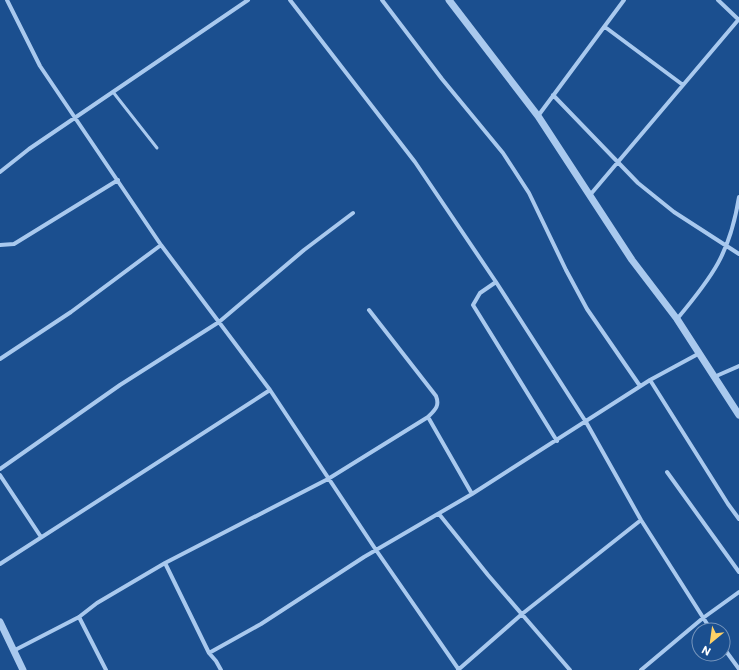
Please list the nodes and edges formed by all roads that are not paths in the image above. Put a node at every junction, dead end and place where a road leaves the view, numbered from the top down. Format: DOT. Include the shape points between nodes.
graph roads {
  1 [pos="7,0"];
  2 [pos="248,0"];
  3 [pos="290,0"];
  4 [pos="382,0"];
  5 [pos="449,0"];
  6 [pos="624,0"];
  7 [pos="718,0"];
  8 [pos="739,20"];
  9 [pos="605,27"];
  10 [pos="684,85"];
  11 [pos="113,92"];
  12 [pos="553,95"];
  13 [pos="538,116"];
  14 [pos="76,117"];
  15 [pos="157,148"];
  16 [pos="618,162"];
  17 [pos="0,172"];
  18 [pos="118,180"];
  19 [pos="590,195"];
  20 [pos="739,197"];
  21 [pos="352,213"];
  22 [pos="737,217"];
  23 [pos="0,245"];
  24 [pos="161,245"];
  25 [pos="727,245"];
  26 [pos="739,254"];
  27 [pos="496,282"];
  28 [pos="369,310"];
  29 [pos="677,319"];
  30 [pos="219,322"];
  31 [pos="698,354"];
  32 [pos="0,359"];
  33 [pos="739,366"];
  34 [pos="713,377"];
  35 [pos="650,380"];
  36 [pos="640,386"];
  37 [pos="270,390"];
  38 [pos="736,405"];
  39 [pos="739,415"];
  40 [pos="428,417"];
  41 [pos="586,422"];
  42 [pos="557,441"];
  43 [pos="0,469"];
  44 [pos="667,472"];
  45 [pos="0,475"];
  46 [pos="328,480"];
  47 [pos="472,494"];
  48 [pos="439,514"];
  49 [pos="739,519"];
  50 [pos="641,520"];
  51 [pos="41,537"];
  52 [pos="376,550"];
  53 [pos="165,563"];
  54 [pos="0,564"];
  55 [pos="739,572"];
  56 [pos="739,592"];
  57 [pos="522,614"];
  58 [pos="79,617"];
  59 [pos="703,618"];
  60 [pos="0,622"];
  61 [pos="706,622"];
  62 [pos="15,650"];
  63 [pos="209,653"];
  64 [pos="731,658"];
  65 [pos="23,670"];
  66 [pos="106,670"];
  67 [pos="221,670"];
  68 [pos="459,670"];
  69 [pos="570,670"];
  70 [pos="641,670"];
  71 [pos="739,670"];
  1 -- 14 [label="street" via="40,66"];
  2 -- 11 [label="street"];
  3 -- 27 [label="street" via="415,162"];
  4 -- 36 [label="street" via="503,153 529,193 587,309"];
  5 -- 13 [label="street"];
  6 -- 9 [label="street"];
  7 -- 8 [label="street"];
  8 -- 10 [label="street"];
  9 -- 10 [label="street"];
  9 -- 12 [label="street"];
  10 -- 16 [label="street"];
  11 -- 14 [label="street"];
  11 -- 15 [label="lane"];
  12 -- 13 [label="street"];
  12 -- 16 [label="street"];
  13 -- 19 [label="street"];
  14 -- 17 [label="street"];
  14 -- 18 [label="street"];
  16 -- 19 [label="street"];
  16 -- 25 [label="street" via="638,183 668,207"];
  18 -- 23 [label="street" via="14,244"];
  18 -- 24 [label="street"];
  19 -- 29 [label="street" via="632,260"];
  20 -- 22 [label="street"];
  21 -- 30 [label="street"];
  22 -- 25 [label="street"];
  24 -- 30 [label="street"];
  24 -- 32 [label="street" via="71,312"];
  25 -- 26 [label="street"];
  25 -- 29 [label="street" via="707,282"];
  27 -- 41 [label="street"];
  27 -- 42 [label="street" via="480,293 473,305"];
  28 -- 40 [label="street" via="436,396 437,408"];
  29 -- 31 [label="street"];
  30 -- 37 [label="street"];
  30 -- 43 [label="street" via="120,385"];
  31 -- 34 [label="street"];
  31 -- 35 [label="street"];
  33 -- 34 [label="street"];
  34 -- 38 [label="street"];
  35 -- 36 [label="street"];
  35 -- 49 [label="street"];
  36 -- 41 [label="street"];
  37 -- 46 [label="street"];
  37 -- 51 [label="street"];
  38 -- 39 [label="street"];
  40 -- 46 [label="street"];
  40 -- 47 [label="street"];
  41 -- 42 [label="street"];
  41 -- 50 [label="street"];
  42 -- 47 [label="street"];
  44 -- 55 [label="street"];
  45 -- 51 [label="street"];
  46 -- 52 [label="street"];
  46 -- 53 [label="street"];
  47 -- 48 [label="street"];
  48 -- 52 [label="street"];
  48 -- 57 [label="street"];
  50 -- 57 [label="street"];
  50 -- 59 [label="street"];
  51 -- 54 [label="street"];
  52 -- 63 [label="street" via="261,624"];
  52 -- 68 [label="street"];
  53 -- 58 [label="street" via="97,603"];
  53 -- 63 [label="street"];
  56 -- 59 [label="street"];
  57 -- 68 [label="street"];
  57 -- 69 [label="street"];
  58 -- 62 [label="street"];
  58 -- 66 [label="street"];
  59 -- 61 [label="street"];
  59 -- 70 [label="street"];
  60 -- 62 [label="street"];
  62 -- 65 [label="street"];
  63 -- 67 [label="street"];
  64 -- 71 [label="street"];
}
